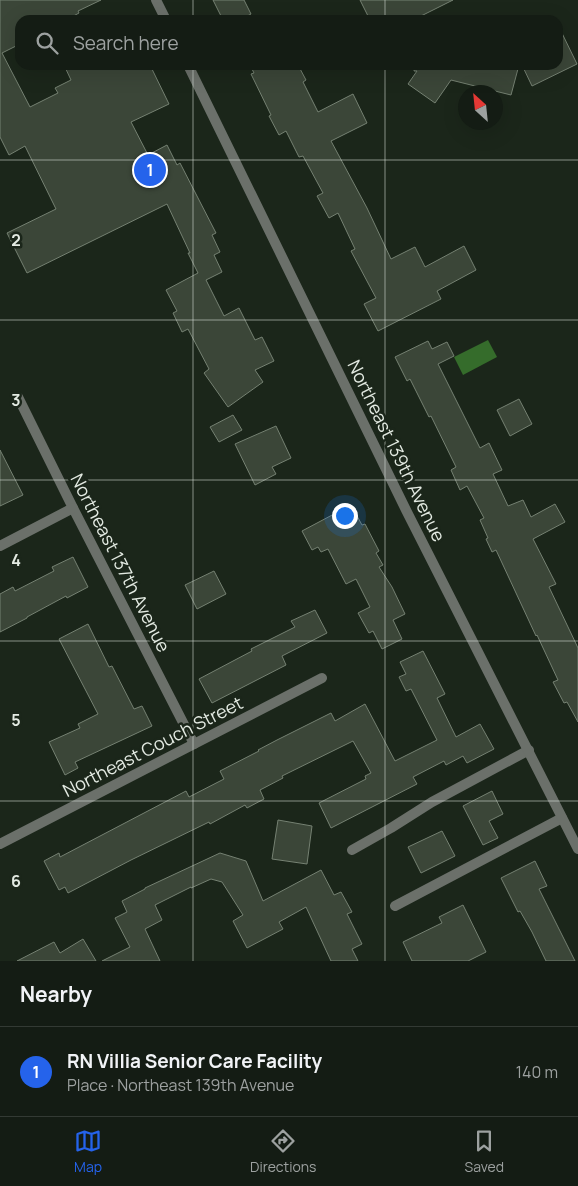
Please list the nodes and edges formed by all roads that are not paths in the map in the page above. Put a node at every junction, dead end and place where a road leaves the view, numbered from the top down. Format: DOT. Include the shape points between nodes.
graph roads {
  1 [pos="156,0"];
  2 [pos="164,15"];
  3 [pos="190,70"];
  4 [pos="18,397"];
  5 [pos="73,508"];
  6 [pos="0,546"];
  7 [pos="322,678"];
  8 [pos="194,744"];
  9 [pos="529,750"];
  10 [pos="562,818"];
  11 [pos="0,844"];
  12 [pos="578,849"];
  13 [pos="352,850"];
  14 [pos="395,906"];
  1 -- 2 [label="street"];
  3 -- 9 [label="street, Northeast 139th Avenue" via="406,510"];
  4 -- 5 [label="street, Northeast 137th Avenue"];
  5 -- 6 [label="street"];
  5 -- 8 [label="street, Northeast 137th Avenue"];
  7 -- 8 [label="street, Northeast Couch Street"];
  8 -- 11 [label="street, Northeast Couch Street"];
  9 -- 10 [label="street, Northeast 139th Avenue"];
  9 -- 13 [label="street"];
  10 -- 12 [label="street, Northeast 139th Avenue"];
  10 -- 14 [label="street"];
}
